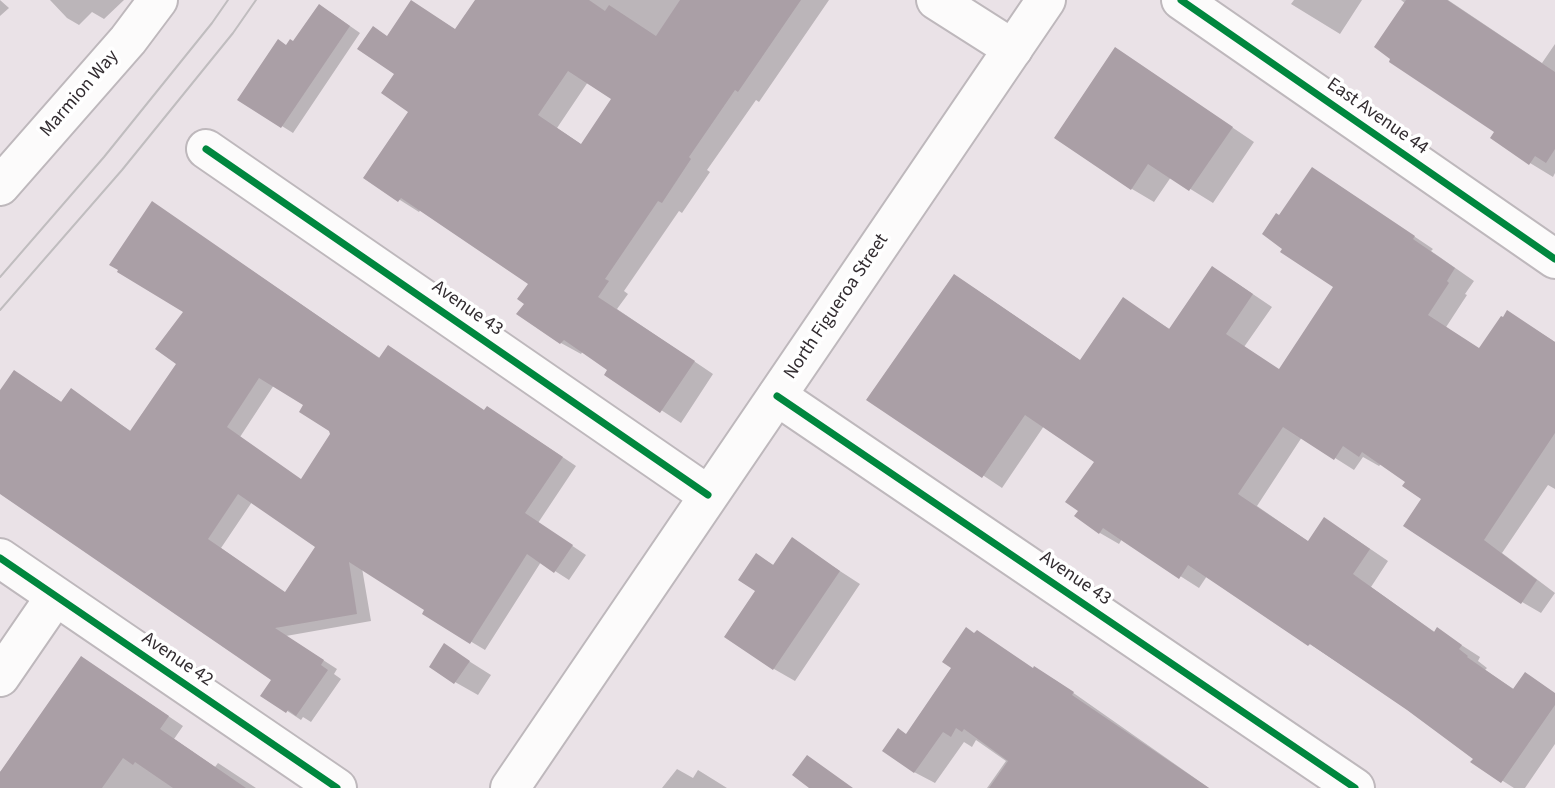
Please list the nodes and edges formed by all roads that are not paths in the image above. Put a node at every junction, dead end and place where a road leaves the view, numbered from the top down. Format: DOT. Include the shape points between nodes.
graph roads {
  1 [pos="158,0"];
  2 [pos="936,0"];
  3 [pos="1046,0"];
  4 [pos="1181,0"];
  5 [pos="1013,49"];
  6 [pos="206,149"];
  7 [pos="0,186"];
  8 [pos="1555,259"];
  9 [pos="777,396"];
  10 [pos="708,495"];
  11 [pos="0,558"];
  12 [pos="55,597"];
  13 [pos="0,677"];
  14 [pos="337,788"];
  15 [pos="510,788"];
  16 [pos="1356,788"];
  1 -- 7 [label="street, Marmion Way"];
  2 -- 5 [label="street"];
  3 -- 5 [label="street, North Figueroa Street"];
  4 -- 8 [label="street, East Avenue 44"];
  5 -- 9 [label="street, North Figueroa Street"];
  6 -- 10 [label="street, Avenue 43"];
  9 -- 10 [label="street, North Figueroa Street"];
  9 -- 16 [label="street, Avenue 43"];
  10 -- 15 [label="street, North Figueroa Street"];
  11 -- 12 [label="street, Avenue 42"];
  12 -- 13 [label="street"];
  12 -- 14 [label="street, Avenue 42"];
}
